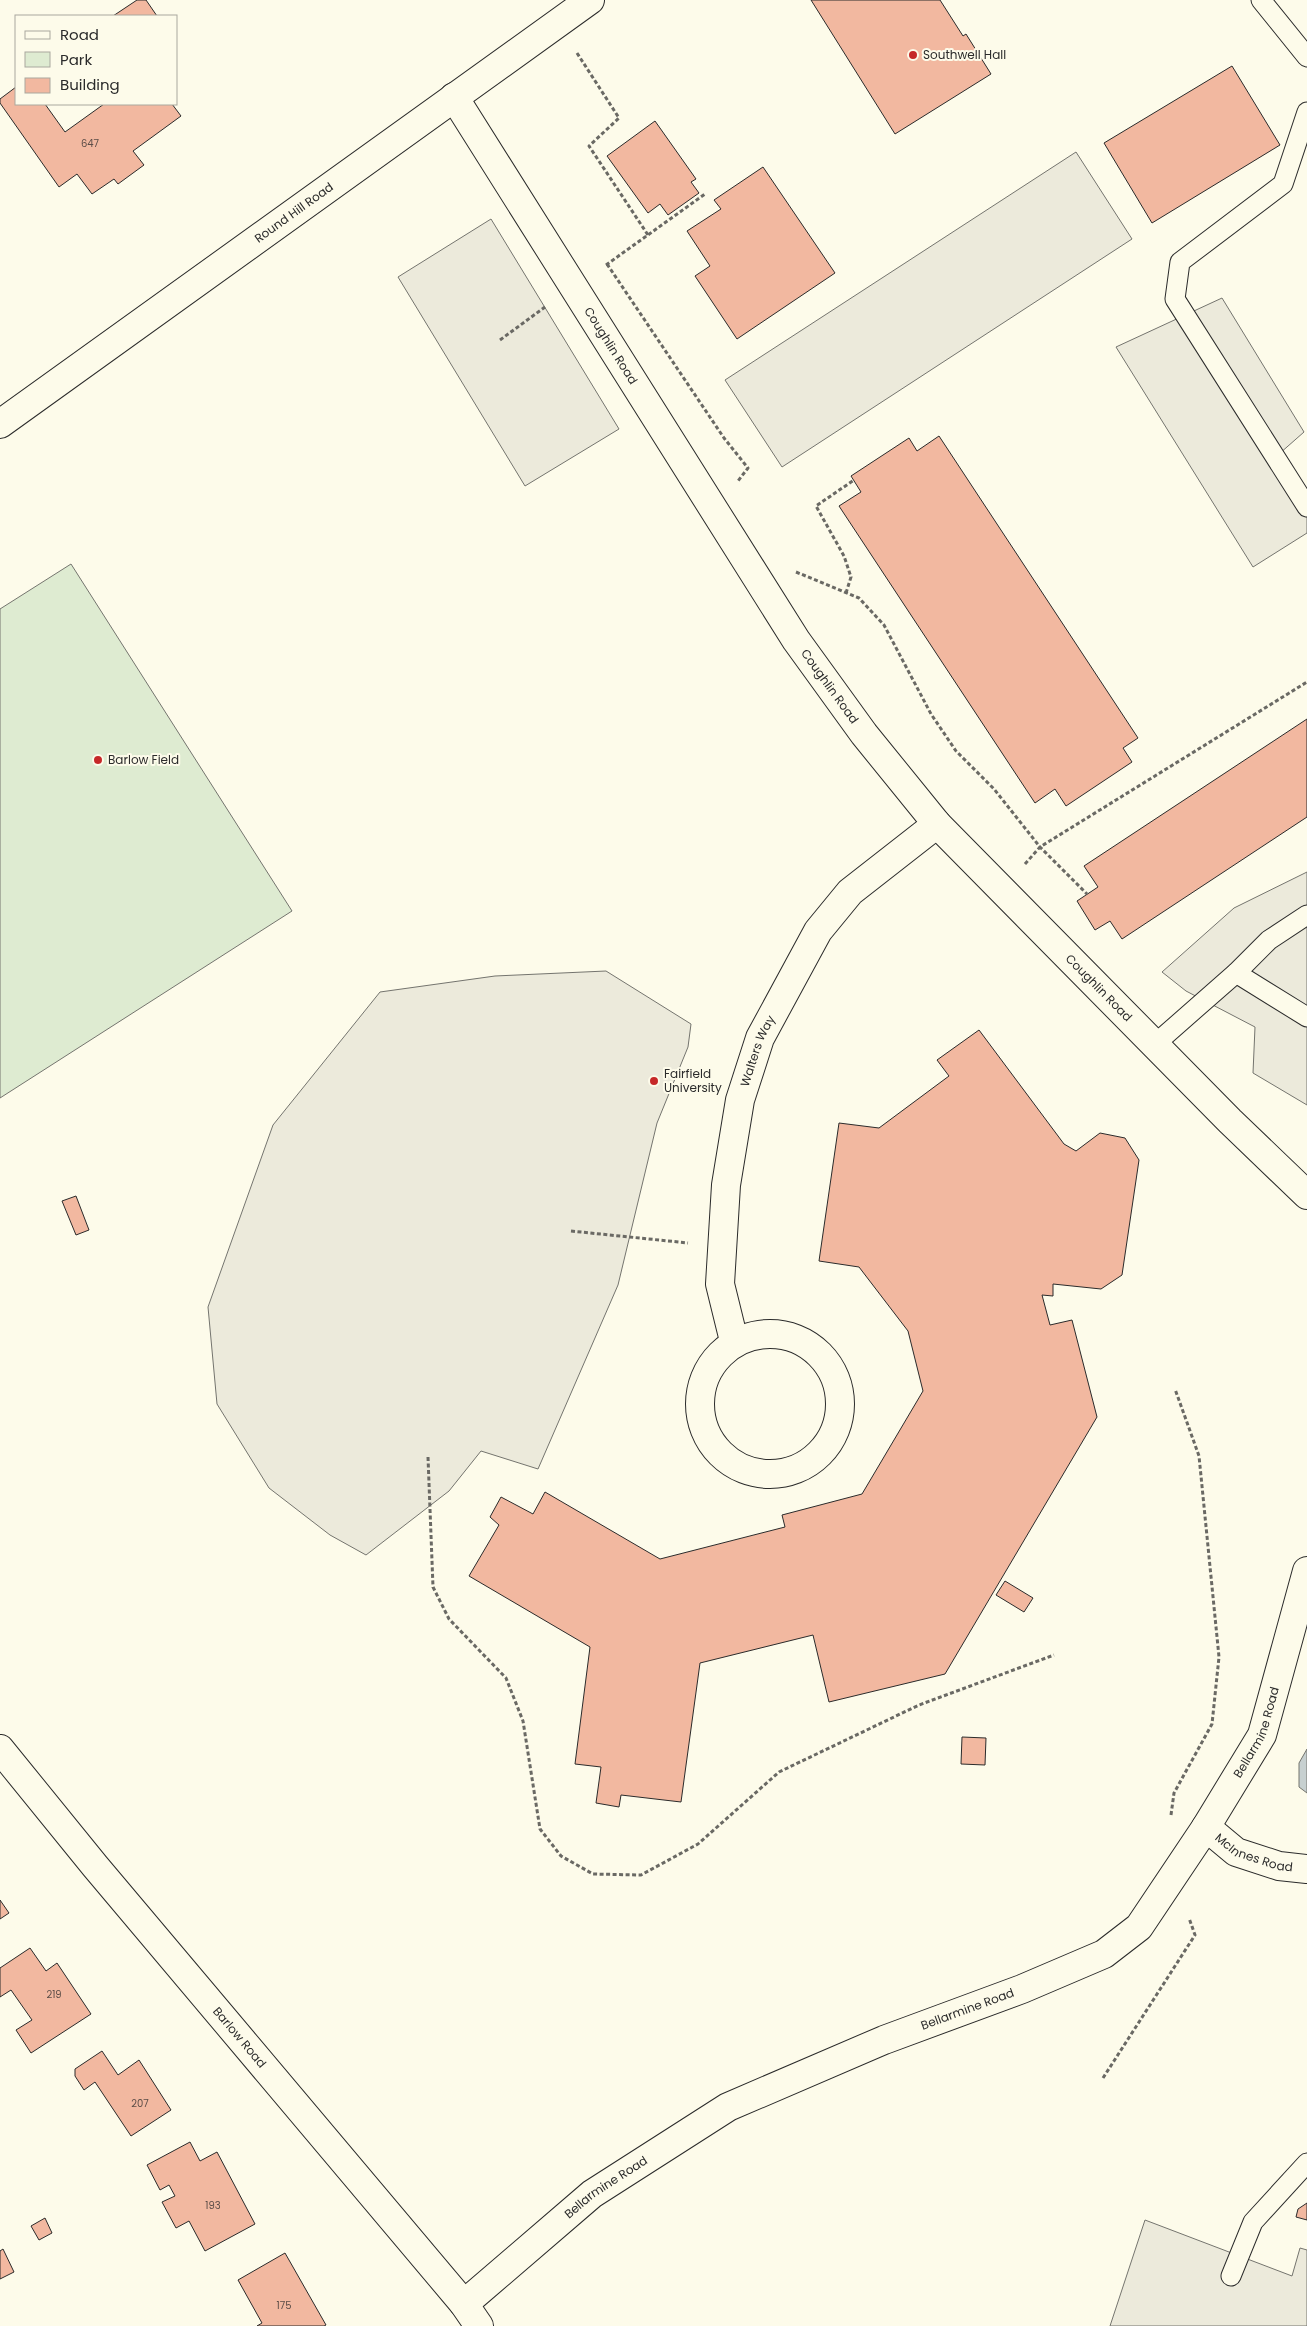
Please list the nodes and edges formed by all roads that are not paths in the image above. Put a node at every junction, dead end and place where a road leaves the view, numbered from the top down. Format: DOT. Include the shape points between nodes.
graph roads {
  1 [pos="590,0"];
  2 [pos="1261,0"];
  3 [pos="1307,57"];
  4 [pos="454,97"];
  5 [pos="1307,112"];
  6 [pos="0,424"];
  7 [pos="1307,507"];
  8 [pos="937,824"];
  9 [pos="1307,915"];
  10 [pos="1236,973"];
  11 [pos="1307,1017"];
  12 [pos="1154,1045"];
  13 [pos="1307,1195"];
  14 [pos="734,1342"];
  15 [pos="1307,1571"];
  16 [pos="0,1749"];
  17 [pos="1206,1827"];
  18 [pos="1307,1869"];
  19 [pos="1307,2163"];
  20 [pos="1231,2276"];
  21 [pos="464,2304"];
  22 [pos="480,2326"];
  1 -- 4 [label="street, Round Hill Road"];
  2 -- 3 [label="lane"];
  4 -- 6 [label="street, Round Hill Road"];
  4 -- 8 [label="street, Coughlin Road" via="796,640 864,734"];
  5 -- 7 [label="lane" via="1284,184 1180,262 1175,299"];
  8 -- 12 [label="street, Coughlin Road"];
  8 -- 14 [label="street, Walters Way" via="850,892 818,931 760,1038 740,1100 726,1185 720,1284"];
  9 -- 10 [label="lane" via="1270,940"];
  10 -- 11 [label="lane"];
  10 -- 12 [label="lane"];
  12 -- 13 [label="street, Coughlin Road"];
  14 -- 14 [label="street" via="715,1359 702,1382 699,1408 705,1433 720,1455 742,1469 767,1475 794,1471 816,1458 832,1438 840,1413 839,1386 828,1363 810,1344 786,1334 759,1333"];
  15 -- 17 [label="street, Bellarmine Road" via="1262,1735"];
  16 -- 21 [label="street, Barlow Road"];
  17 -- 18 [label="street, McInnes Road" via="1236,1852 1279,1866"];
  17 -- 21 [label="street, Bellarmine Road" via="1139,1928 1104,1954 1022,1989 884,2040 728,2107 592,2194"];
  19 -- 20 [label="lane" via="1253,2222"];
  21 -- 22 [label="street, Barlow Road"];
}
